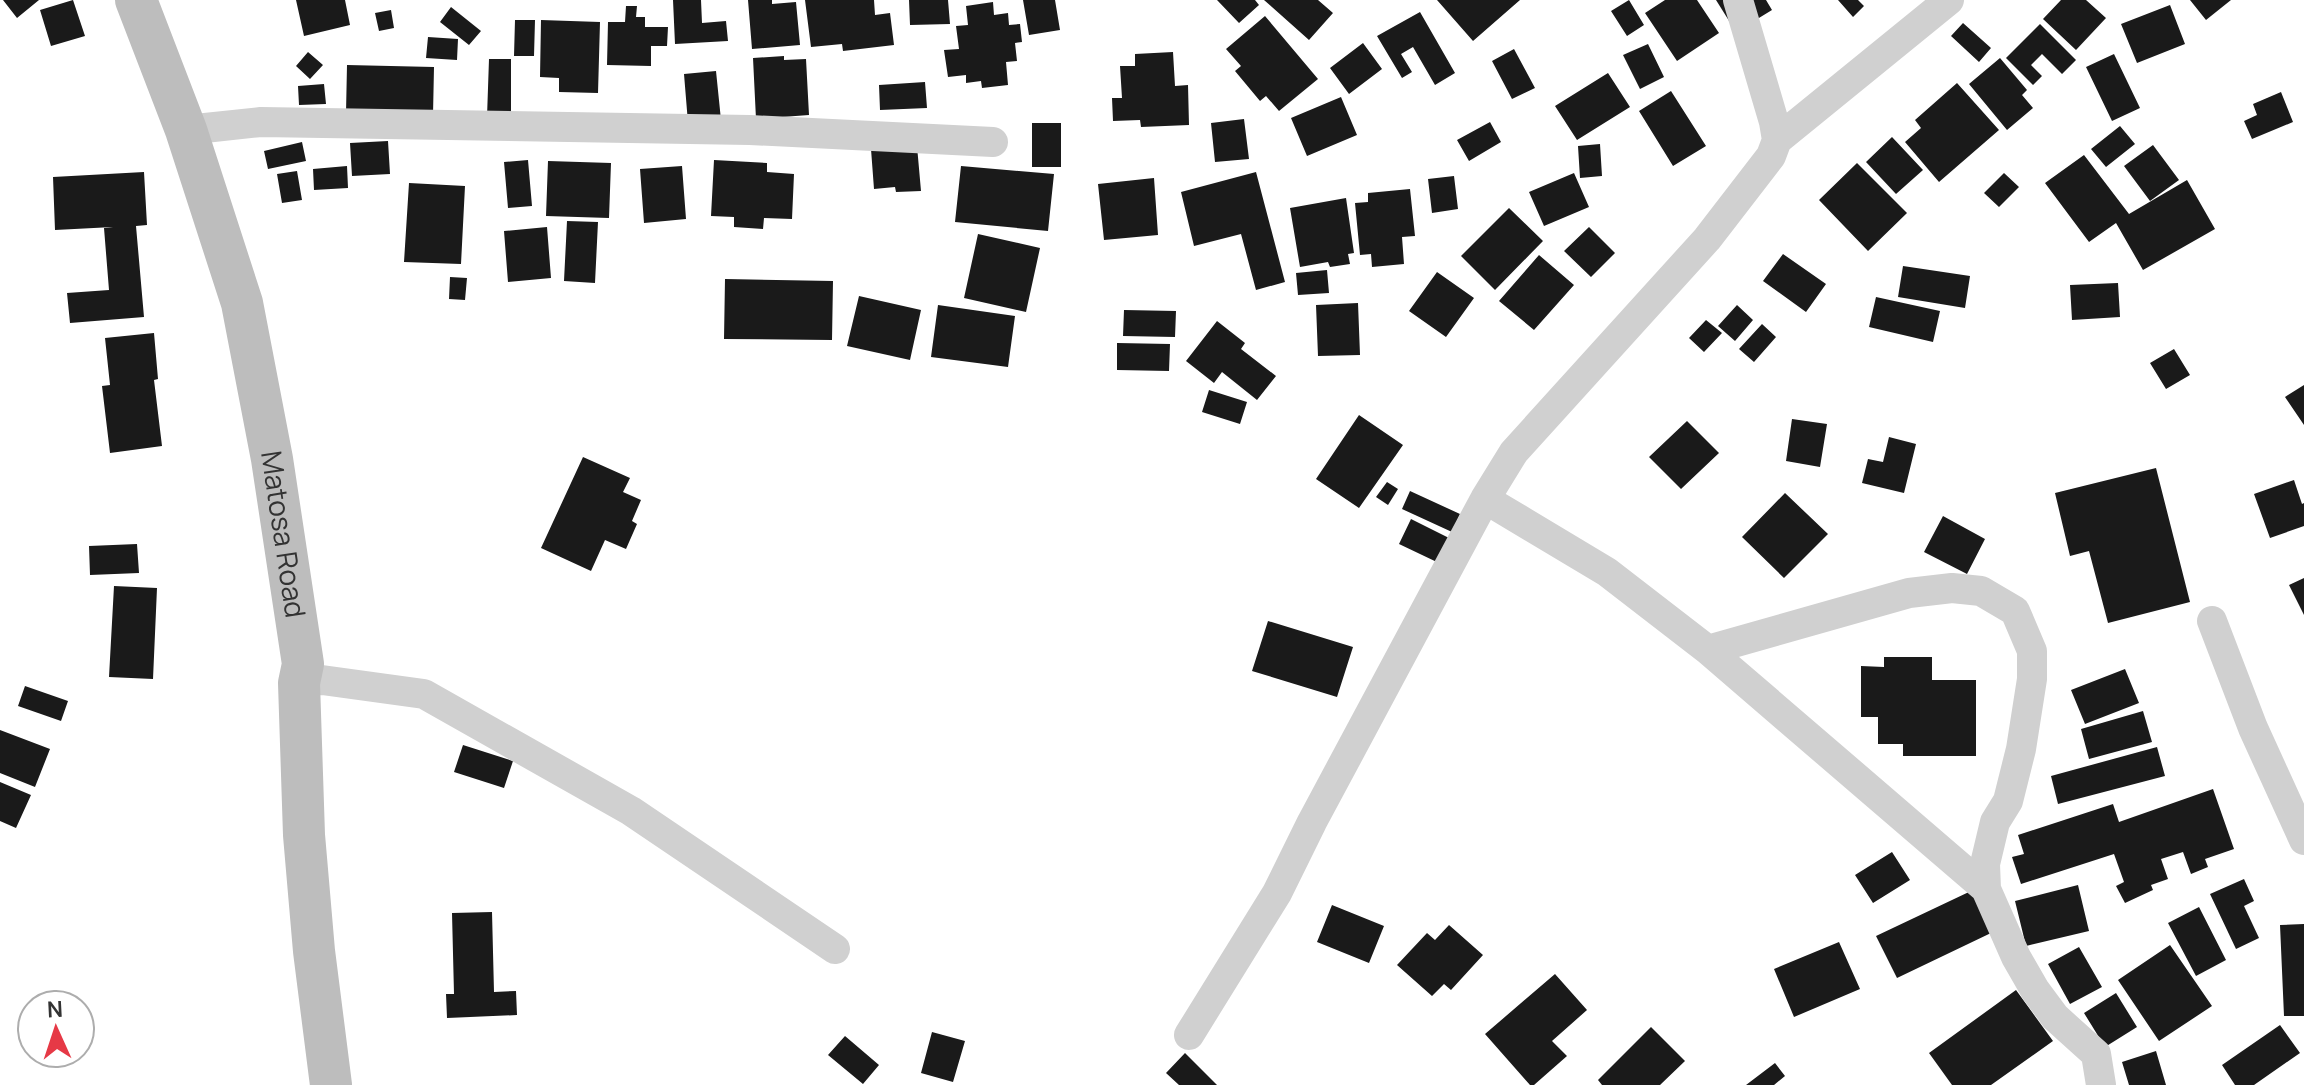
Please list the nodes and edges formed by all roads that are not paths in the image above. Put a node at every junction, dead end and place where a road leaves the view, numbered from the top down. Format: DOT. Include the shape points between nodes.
graph roads {
  1 [pos="136,0"];
  2 [pos="1738,0"];
  3 [pos="1949,0"];
  4 [pos="186,130"];
  5 [pos="1777,140"];
  6 [pos="993,142"];
  7 [pos="1485,499"];
  8 [pos="2212,621"];
  9 [pos="1708,650"];
  10 [pos="299,683"];
  11 [pos="2304,840"];
  12 [pos="1986,889"];
  13 [pos="835,949"];
  14 [pos="1189,1035"];
  15 [pos="331,1085"];
  16 [pos="2101,1085"];
  1 -- 4 [label="street, Matosa Road"];
  2 -- 5 [label="street"];
  3 -- 5 [label="street"];
  4 -- 6 [label="street" via="261,122 750,130"];
  4 -- 10 [label="street, Matosa Road" via="242,303 292,586 303,664"];
  5 -- 7 [label="street" via="1771,156 1707,239 1514,452"];
  7 -- 9 [label="street" via="1607,572"];
  7 -- 14 [label="street" via="1277,893"];
  8 -- 11 [label="street"];
  9 -- 12 [label="street"];
  9 -- 12 [label="street" via="1895,597 1952,588 1981,591 2015,611 2032,651 2032,679 2008,801 1995,822 1985,864"];
  10 -- 13 [label="street" via="322,680 424,694 631,811"];
  10 -- 15 [label="street, Matosa Road" via="304,835"];
  12 -- 16 [label="street" via="2035,990 2055,1017 2096,1054"];
}
